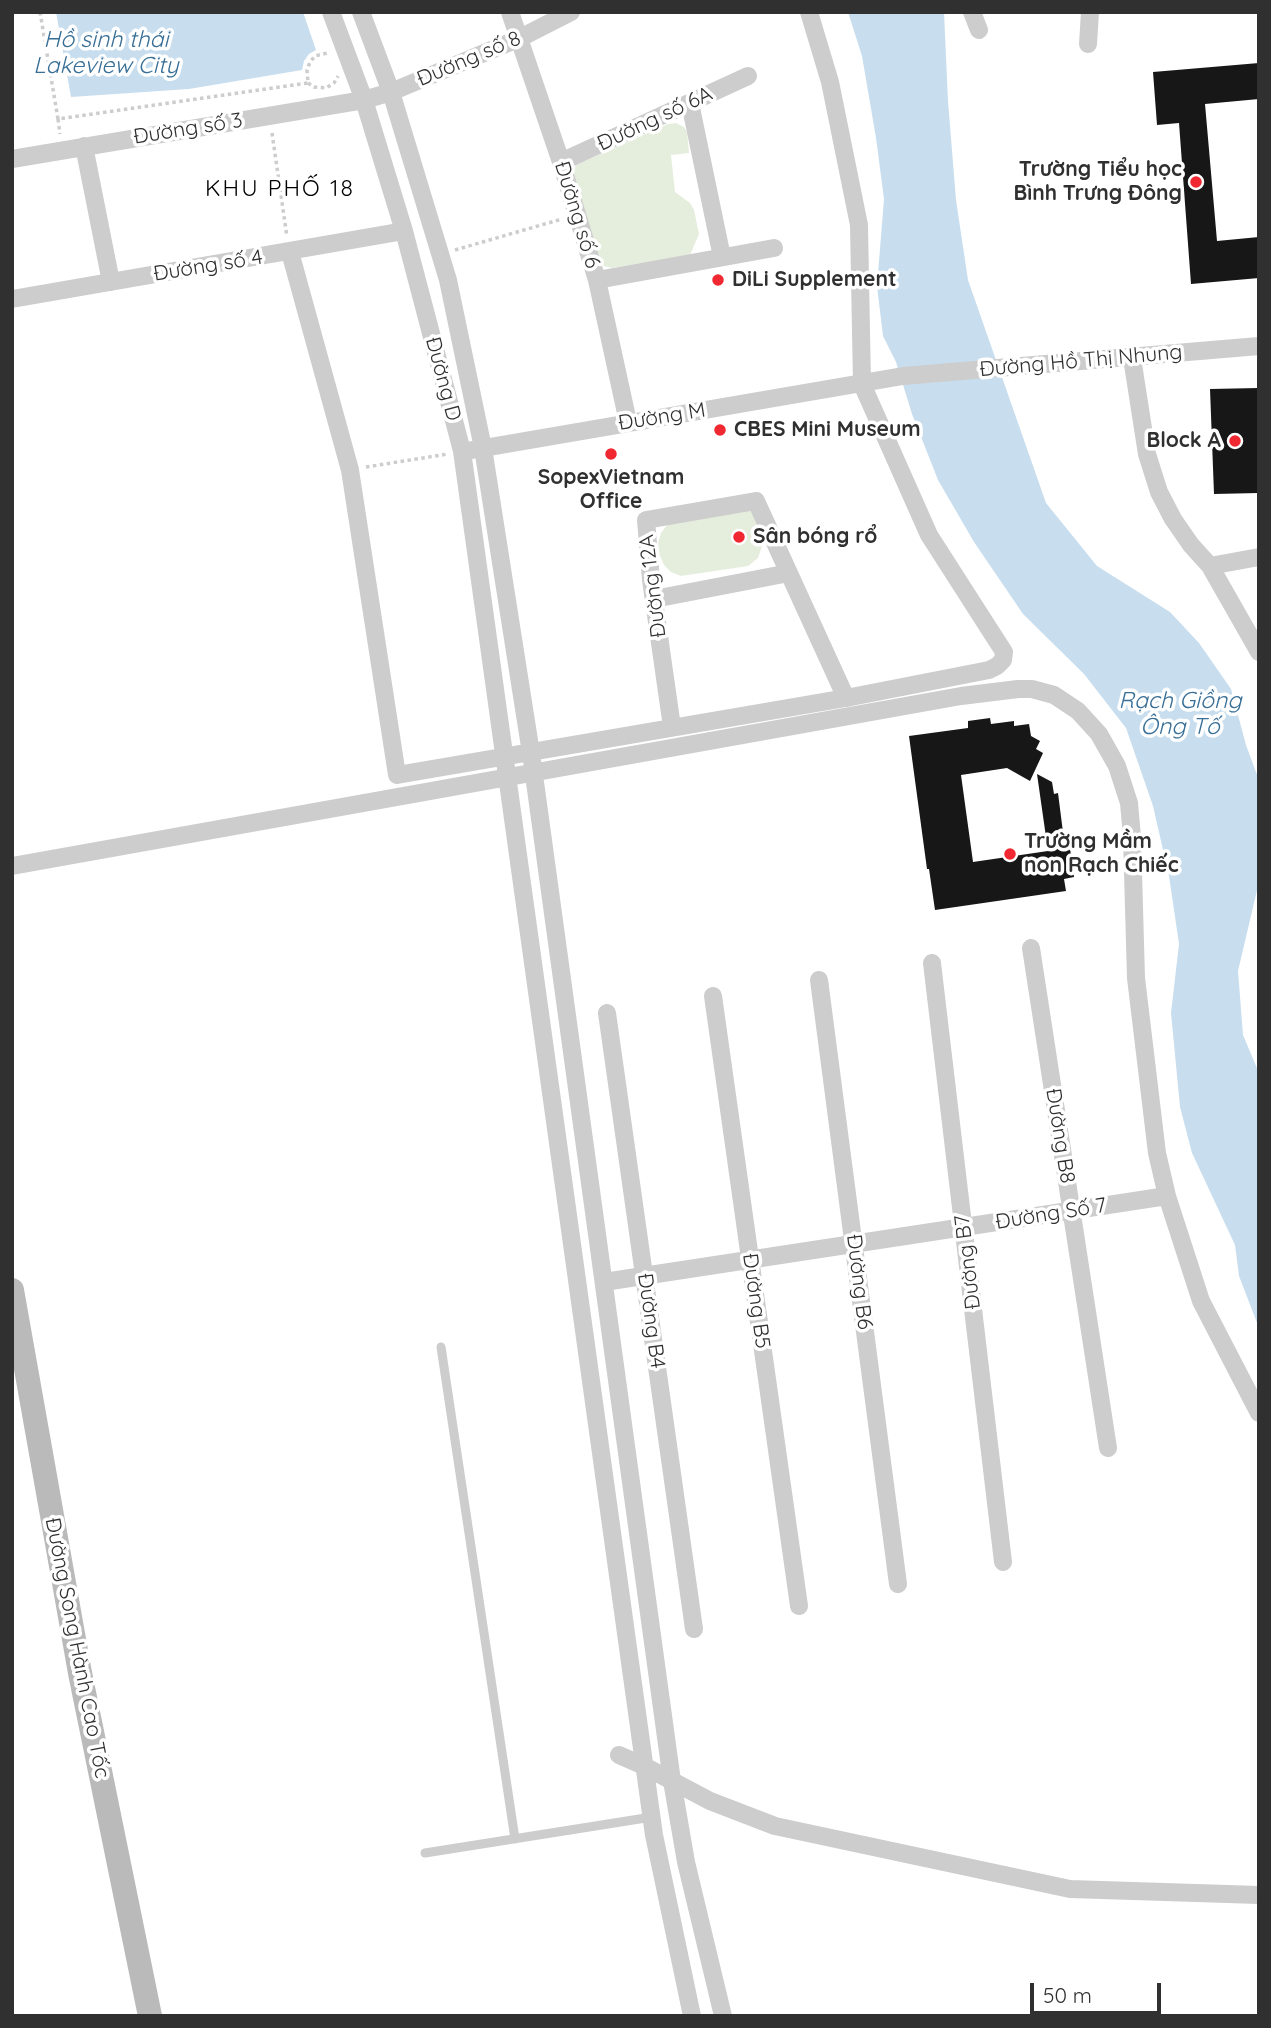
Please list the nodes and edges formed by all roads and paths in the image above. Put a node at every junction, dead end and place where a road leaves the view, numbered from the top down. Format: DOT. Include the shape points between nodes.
graph roads {
  1 [pos="40,12"];
  2 [pos="331,12"];
  3 [pos="361,12"];
  4 [pos="510,12"];
  5 [pos="571,12"];
  6 [pos="809,12"];
  7 [pos="972,12"];
  8 [pos="1090,12"];
  9 [pos="979,30"];
  10 [pos="520,38"];
  11 [pos="1088,44"];
  12 [pos="333,55"];
  13 [pos="339,72"];
  14 [pos="748,76"];
  15 [pos="308,83"];
  16 [pos="391,92"];
  17 [pos="364,100"];
  18 [pos="690,103"];
  19 [pos="269,115"];
  20 [pos="84,146"];
  21 [pos="12,159"];
  22 [pos="561,162"];
  23 [pos="578,215"];
  24 [pos="404,232"];
  25 [pos="774,248"];
  26 [pos="289,253"];
  27 [pos="440,254"];
  28 [pos="722,257"];
  29 [pos="597,280"];
  30 [pos="111,282"];
  31 [pos="12,299"];
  32 [pos="1259,346"];
  33 [pos="1132,358"];
  34 [pos="903,376"];
  35 [pos="862,384"];
  36 [pos="628,422"];
  37 [pos="483,448"];
  38 [pos="462,451"];
  39 [pos="350,470"];
  40 [pos="1259,557"];
  41 [pos="1210,566"];
  42 [pos="1259,569"];
  43 [pos="789,573"];
  44 [pos="654,598"];
  45 [pos="1259,652"];
  46 [pos="846,698"];
  47 [pos="672,727"];
  48 [pos="505,758"];
  49 [pos="533,762"];
  50 [pos="508,776"];
  51 [pos="12,866"];
  52 [pos="1031,948"];
  53 [pos="932,963"];
  54 [pos="819,980"];
  55 [pos="713,996"];
  56 [pos="607,1013"];
  57 [pos="1167,1196"];
  58 [pos="1071,1211"];
  59 [pos="964,1227"];
  60 [pos="854,1244"];
  61 [pos="750,1259"];
  62 [pos="644,1275"];
  63 [pos="604,1282"];
  64 [pos="12,1290"];
  65 [pos="441,1347"];
  66 [pos="1259,1413"];
  67 [pos="1108,1448"];
  68 [pos="1003,1562"];
  69 [pos="898,1584"];
  70 [pos="799,1606"];
  71 [pos="694,1629"];
  72 [pos="619,1755"];
  73 [pos="644,1766"];
  74 [pos="672,1781"];
  75 [pos="652,1816"];
  76 [pos="515,1839"];
  77 [pos="425,1853"];
  78 [pos="1259,1895"];
  79 [pos="149,2010"];
  80 [pos="692,2016"];
  81 [pos="723,2016"];
  1 -- 15 [label="path" via="58,119"];
  2 -- 17 [label="street, Đường D"];
  3 -- 16 [label="street, Đường D"];
  4 -- 10 [label="street, Đường số 6"];
  5 -- 10 [label="street, Đường số 8"];
  6 -- 35 [label="street" via="830,82 859,225"];
  7 -- 9 [label="street"];
  8 -- 11 [label="street"];
  10 -- 16 [label="street, Đường số 8"];
  10 -- 22 [label="street, Đường số 6"];
  12 -- 15 [label="path" via="327,50 315,56 307,70"];
  13 -- 15 [label="path" via="326,88"];
  14 -- 18 [label="street, Đường số 6A"];
  16 -- 17 [label="street, Đường số 8"];
  16 -- 27 [label="street, Đường D"];
  17 -- 19 [label="street, Đường số 3"];
  17 -- 24 [label="street, Đường D"];
  18 -- 22 [label="street, Đường số 6A"];
  18 -- 28 [label="street"];
  19 -- 20 [label="street, Đường số 3"];
  19 -- 26 [label="path"];
  20 -- 21 [label="street, Đường số 3"];
  20 -- 30 [label="street"];
  22 -- 23 [label="street, Đường số 6"];
  23 -- 27 [label="path"];
  23 -- 29 [label="street, Đường số 6"];
  24 -- 26 [label="street, Đường số 4"];
  24 -- 38 [label="street, Đường D"];
  25 -- 28 [label="street"];
  26 -- 30 [label="street, Đường số 4"];
  26 -- 39 [label="street"];
  27 -- 37 [label="street, Đường D"];
  28 -- 29 [label="street"];
  29 -- 36 [label="street, Đường số 6"];
  30 -- 31 [label="street, Đường số 4"];
  32 -- 33 [label="street, Đường Hồ Thị Nhung"];
  33 -- 34 [label="street, Đường Hồ Thị Nhung"];
  33 -- 41 [label="street" via="1147,454 1159,492 1173,519"];
  34 -- 35 [label="street, Đường M"];
  35 -- 36 [label="street, Đường M"];
  35 -- 46 [label="street" via="929,534 1004,652 1003,660 989,670"];
  36 -- 37 [label="street, Đường M"];
  37 -- 38 [label="street, Đường M"];
  37 -- 49 [label="street, Đường D"];
  38 -- 39 [label="path"];
  38 -- 48 [label="street, Đường D"];
  39 -- 48 [label="street" via="397,775"];
  40 -- 41 [label="street"];
  41 -- 42 [label="street"];
  41 -- 45 [label="street"];
  43 -- 44 [label="street"];
  43 -- 44 [label="street, Đường 12A" via="756,501 646,520"];
  43 -- 46 [label="street, Đường 12A"];
  44 -- 47 [label="street, Đường 12A"];
  46 -- 47 [label="street"];
  47 -- 49 [label="street"];
  48 -- 49 [label="street"];
  48 -- 50 [label="street, Đường D"];
  49 -- 50 [label="street"];
  49 -- 57 [label="street" via="961,696 1018,689 1055,695 1099,734 1129,803 1136,978 1157,1153"];
  49 -- 63 [label="street, Đường D"];
  50 -- 51 [label="street"];
  50 -- 73 [label="street, Đường D"];
  52 -- 58 [label="street, Đường B8"];
  53 -- 59 [label="street, Đường B7"];
  54 -- 60 [label="street, Đường B6"];
  55 -- 61 [label="street, Đường B5"];
  56 -- 62 [label="street, Đường B4"];
  57 -- 58 [label="street, Đường Số 7"];
  57 -- 66 [label="street" via="1201,1301"];
  58 -- 59 [label="street, Đường Số 7"];
  58 -- 67 [label="street, Đường B8"];
  59 -- 60 [label="street, Đường Số 7"];
  59 -- 68 [label="street, Đường B7"];
  60 -- 61 [label="street, Đường Số 7"];
  60 -- 69 [label="street, Đường B6"];
  61 -- 62 [label="street, Đường Số 7"];
  61 -- 70 [label="street, Đường B5"];
  62 -- 63 [label="street, Đường Số 7"];
  62 -- 71 [label="street, Đường B4"];
  63 -- 74 [label="street, Đường D"];
  64 -- 79 [label="main road, Đường Song Hành Cao Tốc" via="80,1673"];
  65 -- 76 [label="lane"];
  72 -- 73 [label="street"];
  73 -- 74 [label="street"];
  73 -- 75 [label="street, Đường D"];
  74 -- 78 [label="street" via="775,1826 1070,1889"];
  74 -- 81 [label="street, Đường D"];
  75 -- 76 [label="lane"];
  75 -- 80 [label="street, Đường D"];
  76 -- 77 [label="lane"];
}
